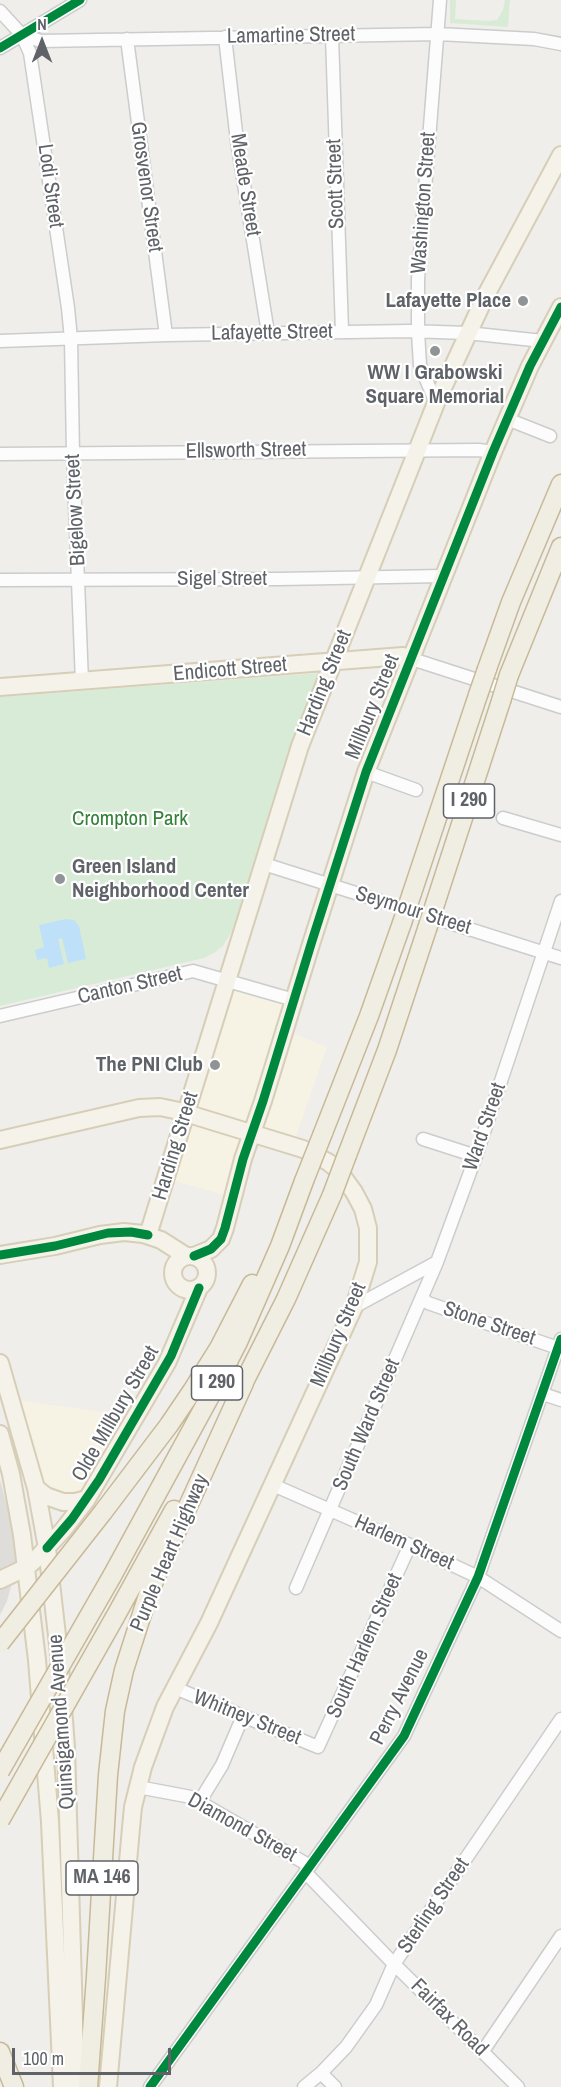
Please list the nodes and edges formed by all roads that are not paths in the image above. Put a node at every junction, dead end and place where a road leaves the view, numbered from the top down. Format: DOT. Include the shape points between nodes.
graph roads {
  1 [pos="80,0"];
  2 [pos="440,0"];
  3 [pos="0,11"];
  4 [pos="438,34"];
  5 [pos="22,35"];
  6 [pos="332,36"];
  7 [pos="225,37"];
  8 [pos="127,39"];
  9 [pos="561,44"];
  10 [pos="0,48"];
  11 [pos="561,154"];
  12 [pos="561,306"];
  13 [pos="342,331"];
  14 [pos="418,332"];
  15 [pos="268,333"];
  16 [pos="467,333"];
  17 [pos="166,335"];
  18 [pos="71,339"];
  19 [pos="0,341"];
  20 [pos="543,341"];
  21 [pos="436,403"];
  22 [pos="507,419"];
  23 [pos="550,436"];
  24 [pos="418,450"];
  25 [pos="493,452"];
  26 [pos="0,454"];
  27 [pos="73,454"];
  28 [pos="561,484"];
  29 [pos="561,547"];
  30 [pos="561,571"];
  31 [pos="367,576"];
  32 [pos="443,576"];
  33 [pos="0,580"];
  34 [pos="79,580"];
  35 [pos="412,659"];
  36 [pos="334,662"];
  37 [pos="509,675"];
  38 [pos="82,682"];
  39 [pos="0,687"];
  40 [pos="561,706"];
  41 [pos="366,772"];
  42 [pos="416,790"];
  43 [pos="503,818"];
  44 [pos="561,836"];
  45 [pos="264,864"];
  46 [pos="330,885"];
  47 [pos="561,901"];
  48 [pos="543,952"];
  49 [pos="561,958"];
  50 [pos="227,979"];
  51 [pos="294,1000"];
  52 [pos="0,1016"];
  53 [pos="186,1113"];
  54 [pos="252,1133"];
  55 [pos="0,1140"];
  56 [pos="423,1140"];
  57 [pos="476,1156"];
  58 [pos="304,1181"];
  59 [pos="148,1235"];
  60 [pos="0,1255"];
  61 [pos="190,1256"];
  62 [pos="437,1262"];
  63 [pos="173,1271"];
  64 [pos="181,1287"];
  65 [pos="199,1288"];
  66 [pos="422,1298"];
  67 [pos="354,1307"];
  68 [pos="182,1328"];
  69 [pos="560,1344"];
  70 [pos="0,1363"];
  71 [pos="244,1383"];
  72 [pos="543,1394"];
  73 [pos="561,1400"];
  74 [pos="0,1434"];
  75 [pos="273,1485"];
  76 [pos="36,1488"];
  77 [pos="87,1499"];
  78 [pos="330,1510"];
  79 [pos="410,1545"];
  80 [pos="47,1548"];
  81 [pos="27,1567"];
  82 [pos="478,1577"];
  83 [pos="0,1580"];
  84 [pos="296,1588"];
  85 [pos="561,1631"];
  86 [pos="0,1643"];
  87 [pos="175,1688"];
  88 [pos="243,1716"];
  89 [pos="561,1719"];
  90 [pos="318,1747"];
  91 [pos="0,1771"];
  92 [pos="138,1787"];
  93 [pos="200,1801"];
  94 [pos="0,1820"];
  95 [pos="308,1869"];
  96 [pos="561,1936"];
  97 [pos="394,1964"];
  98 [pos="483,2051"];
  99 [pos="0,2052"];
  100 [pos="321,2073"];
  101 [pos="14,2087"];
  102 [pos="62,2087"];
  103 [pos="76,2087"];
  104 [pos="88,2087"];
  105 [pos="108,2087"];
  106 [pos="150,2087"];
  107 [pos="304,2087"];
  108 [pos="335,2087"];
  109 [pos="518,2087"];
  1 -- 5 [label="street"];
  2 -- 4 [label="street, Washington Street"];
  3 -- 5 [label="street"];
  4 -- 6 [label="street, Lamartine Street"];
  4 -- 9 [label="street, Lamartine Street"];
  4 -- 14 [label="street, Washington Street" via="418,279"];
  5 -- 8 [label="street, Lamartine Street" via="40,41"];
  5 -- 10 [label="street"];
  5 -- 18 [label="street, Lodi Street" via="30,53"];
  6 -- 7 [label="street, Lamartine Street"];
  6 -- 13 [label="street, Scott Street"];
  7 -- 8 [label="street, Lamartine Street"];
  7 -- 15 [label="street, Meade Street" via="237,141"];
  8 -- 17 [label="street, Grosvenor Street"];
  11 -- 16 [label="main road, Harding Street"];
  12 -- 20 [label="main road, Millbury Street"];
  13 -- 14 [label="street, Lafayette Street"];
  13 -- 15 [label="street, Lafayette Street"];
  14 -- 16 [label="street, Lafayette Street"];
  14 -- 21 [label="street, Washington Street" via="420,365"];
  15 -- 17 [label="street, Lafayette Street"];
  16 -- 20 [label="street, Lafayette Street"];
  16 -- 21 [label="main road, Harding Street"];
  17 -- 18 [label="street, Lafayette Street"];
  18 -- 19 [label="street, Lafayette Street"];
  18 -- 27 [label="street, Bigelow Street"];
  20 -- 22 [label="main road, Millbury Street"];
  21 -- 24 [label="main road, Harding Street"];
  22 -- 23 [label="street"];
  22 -- 25 [label="main road, Millbury Street"];
  24 -- 25 [label="street, Ellsworth Street"];
  24 -- 27 [label="street, Ellsworth Street"];
  24 -- 31 [label="main road, Harding Street"];
  25 -- 32 [label="main road, Millbury Street"];
  26 -- 27 [label="street, Ellsworth Street"];
  27 -- 34 [label="street, Bigelow Street"];
  28 -- 58 [label="highway, I 290, bridge" via="487,669 369,1016"];
  29 -- 37 [label="highway, I 290"];
  30 -- 37 [label="highway"];
  31 -- 32 [label="street, Sigel Street"];
  31 -- 34 [label="street, Sigel Street"];
  31 -- 36 [label="main road, Harding Street"];
  32 -- 35 [label="main road, Millbury Street"];
  33 -- 34 [label="street, Sigel Street"];
  34 -- 38 [label="street, Bigelow Street"];
  35 -- 36 [label="main road, Endicott Street" via="403,656"];
  35 -- 40 [label="street, Endicott Street"];
  35 -- 41 [label="main road, Millbury Street"];
  36 -- 38 [label="main road, Endicott Street"];
  36 -- 45 [label="main road, Harding Street" via="300,746"];
  37 -- 71 [label="highway, I 290, bridge" via="384,1060 332,1195"];
  38 -- 39 [label="main road, Endicott Street"];
  41 -- 42 [label="street"];
  41 -- 46 [label="main road, Millbury Street"];
  43 -- 44 [label="street"];
  45 -- 46 [label="street, Seymour Street"];
  45 -- 50 [label="main road, Harding Street"];
  46 -- 48 [label="street, Seymour Street"];
  46 -- 51 [label="main road, Millbury Street"];
  47 -- 48 [label="street, Ward Street"];
  48 -- 49 [label="street, Seymour Street"];
  48 -- 57 [label="street, Ward Street"];
  50 -- 51 [label="street, Canton Street"];
  50 -- 52 [label="street, Canton Street" via="193,971"];
  50 -- 53 [label="main road, Harding Street"];
  51 -- 54 [label="main road, Millbury Street"];
  53 -- 54 [label="main road"];
  53 -- 55 [label="main road" via="160,1107 139,1108"];
  53 -- 59 [label="main road, Harding Street"];
  54 -- 61 [label="main road" via="221,1239 211,1249"];
  54 -- 67 [label="main road, Millbury Street" via="318,1156 338,1170 354,1192 366,1219 369,1249 366,1273"];
  56 -- 57 [label="street"];
  57 -- 62 [label="street, Ward Street"];
  58 -- 86 [label="highway, bridge" via="219,1348 169,1425"];
  58 -- 91 [label="highway, I 290, bridge" via="276,1255 214,1389"];
  59 -- 60 [label="main road" via="108,1233"];
  59 -- 61 [label="main road"];
  59 -- 63 [label="main road"];
  61 -- 63 [label="main road" via="178,1262"];
  61 -- 65 [label="main road" via="202,1261 207,1269 206,1280"];
  62 -- 66 [label="street, South Ward Street"];
  62 -- 67 [label="street"];
  63 -- 64 [label="main road"];
  64 -- 65 [label="main road"];
  64 -- 68 [label="main road, Olde Millbury Street"];
  65 -- 68 [label="main road, Olde Millbury Street"];
  66 -- 69 [label="street, Stone Street"];
  66 -- 78 [label="street, South Ward Street"];
  67 -- 75 [label="main road, Millbury Street"];
  68 -- 77 [label="main road, Olde Millbury Street" via="167,1363"];
  69 -- 72 [label="street, Perry Avenue"];
  70 -- 76 [label="main road, Quinsigamond Avenue"];
  71 -- 94 [label="highway, I 290, bridge"];
  71 -- 104 [label="highway, Purple Heart Highway / MA 146" via="149,1592 124,1670 108,1775"];
  72 -- 73 [label="street"];
  72 -- 82 [label="street, Perry Avenue"];
  74 -- 81 [label="main road, Quinsigamond Avenue"];
  75 -- 78 [label="street, Harlem Street"];
  75 -- 87 [label="main road, Millbury Street"];
  76 -- 77 [label="main road" via="63,1502"];
  76 -- 80 [label="main road, Quinsigamond Avenue"];
  77 -- 80 [label="main road, Olde Millbury Street"];
  78 -- 79 [label="street, Harlem Street"];
  78 -- 84 [label="street, South Ward Street"];
  79 -- 82 [label="street, Harlem Street"];
  79 -- 90 [label="street, South Harlem Street"];
  80 -- 81 [label="main road, Olde Millbury Street"];
  80 -- 103 [label="main road, Quinsigamond Avenue" via="64,1699"];
  81 -- 83 [label="main road, Olde Millbury Street"];
  81 -- 102 [label="main road, Quinsigamond Avenue" via="49,1811"];
  82 -- 85 [label="street, Harlem Street"];
  82 -- 95 [label="street, Perry Avenue" via="404,1736"];
  87 -- 88 [label="street, Whitney Street"];
  87 -- 92 [label="main road, Millbury Street" via="156,1728"];
  88 -- 90 [label="street, Whitney Street"];
  88 -- 93 [label="street" via="222,1766"];
  89 -- 97 [label="street, Sterling Street"];
  92 -- 93 [label="street, Diamond Street"];
  92 -- 105 [label="main road, Millbury Street"];
  93 -- 95 [label="street, Diamond Street"];
  95 -- 97 [label="street, Fairfax Road"];
  95 -- 106 [label="street, Perry Avenue"];
  96 -- 98 [label="street"];
  97 -- 98 [label="street, Fairfax Road"];
  97 -- 100 [label="street, Sterling Street" via="376,2005 346,2047"];
  98 -- 109 [label="street, Fairfax Road"];
  99 -- 101 [label="highway"];
  100 -- 107 [label="street, Sterling Street"];
  100 -- 108 [label="street"];
}
